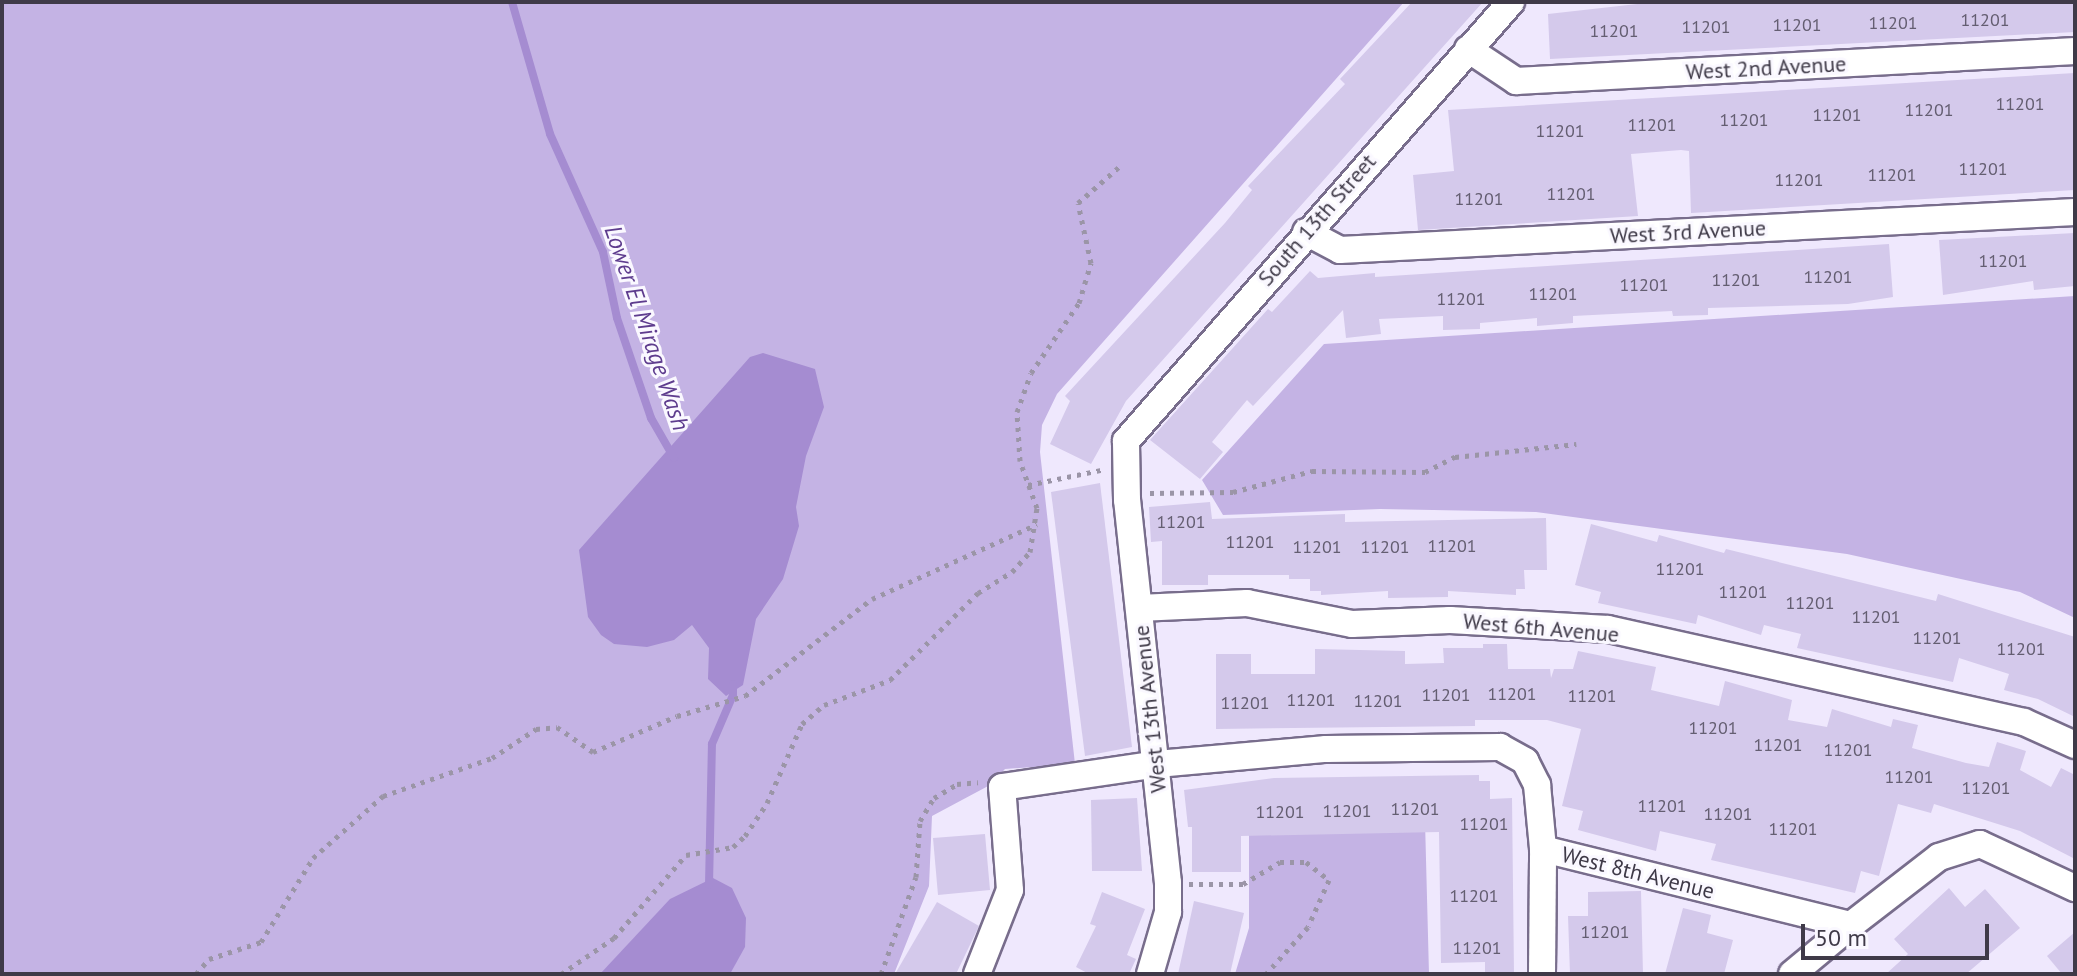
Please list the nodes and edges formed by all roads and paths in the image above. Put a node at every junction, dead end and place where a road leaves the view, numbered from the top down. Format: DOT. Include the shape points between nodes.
graph roads {
  1 [pos="1511,2"];
  2 [pos="1468,49"];
  3 [pos="2075,51"];
  4 [pos="1119,167"];
  5 [pos="2075,212"];
  6 [pos="1306,232"];
  7 [pos="1576,444"];
  8 [pos="1125,453"];
  9 [pos="1028,485"];
  10 [pos="1127,500"];
  11 [pos="1037,524"];
  12 [pos="1139,608"];
  13 [pos="2075,745"];
  14 [pos="1157,764"];
  15 [pos="1002,787"];
  16 [pos="1543,849"];
  17 [pos="1168,883"];
  18 [pos="2075,888"];
  19 [pos="1851,925"];
  20 [pos="196,974"];
  21 [pos="561,974"];
  22 [pos="881,974"];
  23 [pos="977,974"];
  24 [pos="1150,974"];
  25 [pos="1266,974"];
  26 [pos="1542,974"];
  27 [pos="1792,974"];
  1 -- 2 [label="street, South 13th Street"];
  2 -- 3 [label="street, West 2nd Avenue" via="1516,81"];
  2 -- 6 [label="street, South 13th Street"];
  4 -- 9 [label="path" via="1078,203 1091,263 1079,303 1031,373 1017,412 1020,461"];
  5 -- 6 [label="street, West 3rd Avenue" via="1340,250"];
  6 -- 8 [label="street, South 13th Street"];
  7 -- 10 [label="path" via="1455,457 1425,472 1312,471 1233,492 1145,493"];
  8 -- 9 [label="path"];
  8 -- 10 [label="street, West 13th Avenue"];
  9 -- 11 [label="path"];
  10 -- 12 [label="street, West 13th Avenue"];
  11 -- 20 [label="path" via="872,599 745,696 677,716 593,752 557,727 536,729 492,758 383,796 313,858 261,942 209,959"];
  11 -- 21 [label="path" via="1030,552 1012,572 978,593 910,664 890,680 824,705 802,724 767,803 745,836 719,850 686,855 614,938"];
  12 -- 13 [label="street, West 6th Avenue" via="1247,603 1352,624 1450,620 1608,629 2024,722"];
  12 -- 14 [label="street, West 13th Avenue"];
  14 -- 15 [label="street, West 8th Avenue"];
  14 -- 16 [label="street, West 8th Avenue" via="1326,749 1500,747 1525,761 1537,785"];
  14 -- 17 [label="street, West 13th Avenue"];
  15 -- 22 [label="path" via="988,781 957,784 934,798 920,821 916,877"];
  15 -- 23 [label="street" via="1010,890"];
  16 -- 19 [label="street, West 8th Avenue"];
  16 -- 26 [label="street"];
  17 -- 24 [label="street, West 13th Avenue" via="1168,912"];
  17 -- 25 [label="path" via="1243,884 1280,862 1306,862 1329,880 1308,927"];
  18 -- 19 [label="street" via="1980,844 1939,857"];
  19 -- 27 [label="street"];
}
